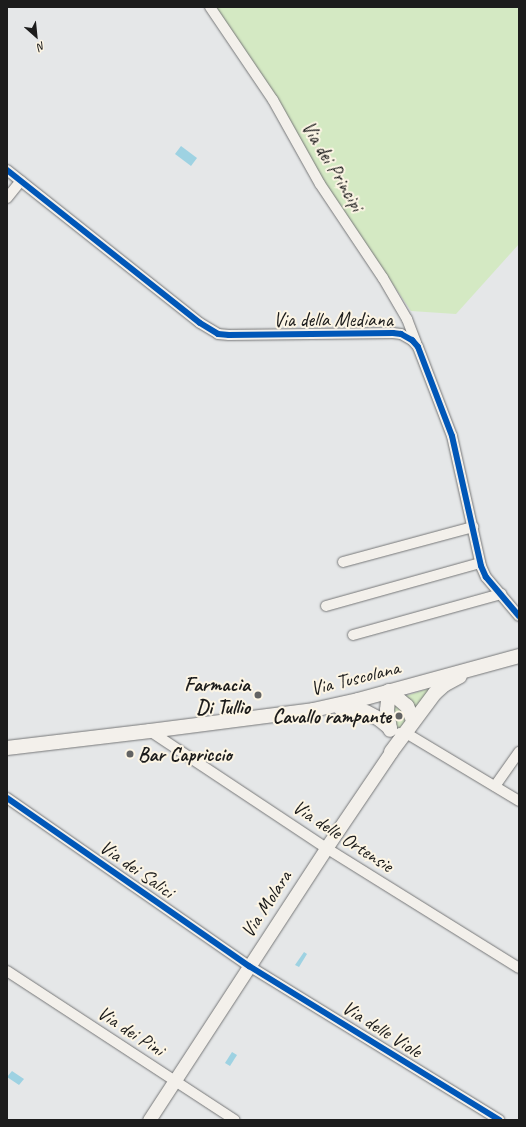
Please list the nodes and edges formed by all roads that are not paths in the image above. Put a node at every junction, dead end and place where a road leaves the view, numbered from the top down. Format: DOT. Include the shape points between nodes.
graph roads {
  1 [pos="210,7"];
  2 [pos="7,170"];
  3 [pos="21,181"];
  4 [pos="7,198"];
  5 [pos="418,346"];
  6 [pos="473,527"];
  7 [pos="344,562"];
  8 [pos="480,563"];
  9 [pos="501,594"];
  10 [pos="326,606"];
  11 [pos="519,616"];
  12 [pos="353,635"];
  13 [pos="519,656"];
  14 [pos="501,660"];
  15 [pos="389,691"];
  16 [pos="329,707"];
  17 [pos="413,720"];
  18 [pos="390,728"];
  19 [pos="150,731"];
  20 [pos="406,733"];
  21 [pos="7,748"];
  22 [pos="391,752"];
  23 [pos="519,752"];
  24 [pos="495,786"];
  25 [pos="7,798"];
  26 [pos="519,801"];
  27 [pos="326,848"];
  28 [pos="249,966"];
  29 [pos="519,968"];
  30 [pos="7,971"];
  31 [pos="174,1081"];
  32 [pos="150,1120"];
  33 [pos="235,1120"];
  34 [pos="499,1120"];
  1 -- 5 [label="street, Via dei Principi" via="273,100 323,189 383,278 407,319"];
  2 -- 3 [label="street, Via della Mediana"];
  3 -- 4 [label="street"];
  3 -- 5 [label="street, Via della Mediana" via="200,323 218,334 393,333 407,336"];
  5 -- 6 [label="street, Via della Mediana" via="452,436"];
  6 -- 7 [label="street"];
  6 -- 8 [label="street, Via della Mediana"];
  8 -- 9 [label="street, Via della Mediana" via="484,574"];
  8 -- 10 [label="street"];
  9 -- 11 [label="street, Via della Mediana"];
  9 -- 12 [label="street"];
  13 -- 14 [label="main road, Via Tuscolana"];
  14 -- 15 [label="main road, Via Tuscolana"];
  14 -- 17 [label="main road" via="444,685"];
  15 -- 16 [label="main road, Via Tuscolana"];
  15 -- 17 [label="main road" via="407,706"];
  15 -- 18 [label="main road" via="387,710"];
  16 -- 18 [label="main road" via="366,712"];
  16 -- 19 [label="main road, Via Tuscolana"];
  17 -- 20 [label="main road"];
  18 -- 20 [label="street" via="399,733"];
  18 -- 22 [label="main road"];
  19 -- 21 [label="main road, Via Tuscolana"];
  19 -- 27 [label="street, Via delle Ortensie"];
  20 -- 22 [label="main road"];
  20 -- 24 [label="street"];
  22 -- 27 [label="street, Via Molara"];
  23 -- 24 [label="street"];
  24 -- 26 [label="street"];
  25 -- 28 [label="street, Via dei Salici"];
  27 -- 28 [label="street, Via Molara"];
  27 -- 29 [label="street, Via delle Ortensie"];
  28 -- 31 [label="street, Via Molara"];
  28 -- 34 [label="street, Via delle Viole"];
  30 -- 31 [label="street, Via dei Pini"];
  31 -- 32 [label="street, Via Molara"];
  31 -- 33 [label="street, Via dei Pini"];
}
